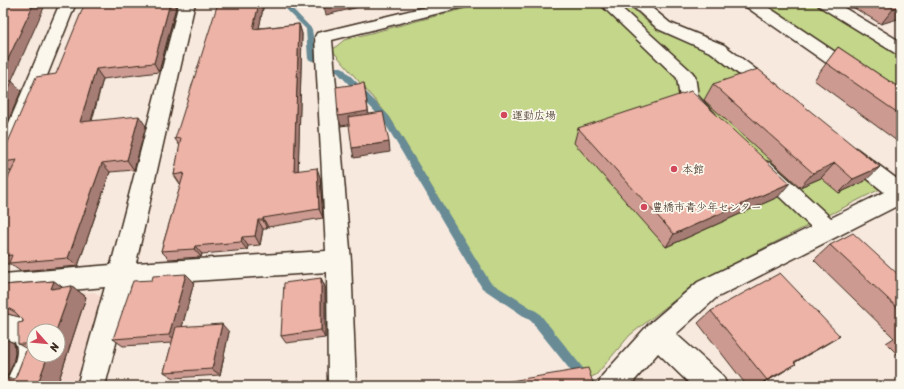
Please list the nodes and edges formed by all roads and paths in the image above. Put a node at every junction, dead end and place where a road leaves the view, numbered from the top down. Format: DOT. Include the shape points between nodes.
graph roads {
  1 [pos="68,3"];
  2 [pos="186,3"];
  3 [pos="461,3"];
  4 [pos="607,3"];
  5 [pos="638,3"];
  6 [pos="751,3"];
  7 [pos="826,3"];
  8 [pos="901,49"];
  9 [pos="785,102"];
  10 [pos="901,105"];
  11 [pos="717,125"];
  12 [pos="834,141"];
  13 [pos="751,157"];
  14 [pos="3,161"];
  15 [pos="901,194"];
  16 [pos="829,230"];
  17 [pos="339,261"];
  18 [pos="122,275"];
  19 [pos="3,285"];
  20 [pos="3,327"];
  21 [pos="657,334"];
  22 [pos="18,386"];
  23 [pos="91,386"];
  24 [pos="342,386"];
  25 [pos="612,386"];
  26 [pos="713,386"];
  1 -- 14 [label="street"];
  2 -- 18 [label="street"];
  3 -- 17 [label="street" via="323,38"];
  4 -- 11 [label="street" via="686,76 689,98"];
  5 -- 9 [label="street" via="664,26 718,49"];
  6 -- 10 [label="street"];
  7 -- 8 [label="street"];
  12 -- 15 [label="street"];
  13 -- 16 [label="street"];
  15 -- 16 [label="street"];
  16 -- 21 [label="street" via="707,290"];
  17 -- 18 [label="street"];
  17 -- 24 [label="street"];
  18 -- 19 [label="street"];
  18 -- 23 [label="street"];
  20 -- 22 [label="street" via="24,332 30,341 30,360"];
  21 -- 25 [label="street"];
  21 -- 26 [label="street"];
}
